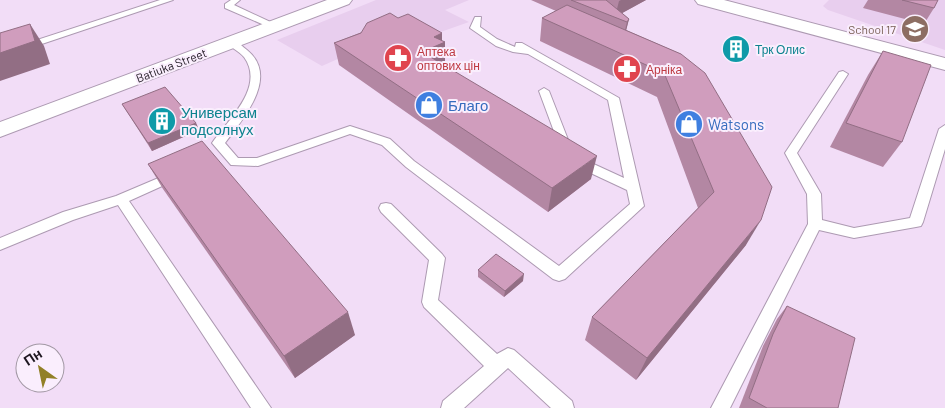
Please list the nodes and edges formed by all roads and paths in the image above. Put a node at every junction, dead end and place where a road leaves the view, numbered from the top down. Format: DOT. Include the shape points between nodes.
graph roads {
  1 [pos="169,0"];
  2 [pos="236,0"];
  3 [pos="342,0"];
  4 [pos="713,1"];
  5 [pos="478,19"];
  6 [pos="274,26"];
  7 [pos="231,42"];
  8 [pos="0,55"];
  9 [pos="945,64"];
  10 [pos="844,74"];
  11 [pos="544,91"];
  12 [pos="945,129"];
  13 [pos="0,130"];
  14 [pos="226,152"];
  15 [pos="209,160"];
  16 [pos="191,168"];
  17 [pos="633,187"];
  18 [pos="121,199"];
  19 [pos="386,208"];
  20 [pos="815,224"];
  21 [pos="0,244"];
  22 [pos="496,365"];
  23 [pos="262,408"];
  24 [pos="450,408"];
  25 [pos="565,408"];
  26 [pos="720,408"];
  1 -- 8 [label="lane"];
  2 -- 6 [label="lane" via="228,6"];
  3 -- 6 [label="street, Batiuka Street"];
  4 -- 9 [label="street"];
  5 -- 17 [label="lane" via="475,28 494,42 515,51 524,48 613,98"];
  6 -- 7 [label="street, Batiuka Street"];
  7 -- 13 [label="street, Batiuka Street"];
  7 -- 14 [label="lane" via="249,57 256,78 250,99 218,143"];
  10 -- 20 [label="lane" via="791,153 814,194"];
  11 -- 17 [label="lane" via="569,158"];
  12 -- 20 [label="lane" via="916,222 854,232"];
  14 -- 15 [label="lane"];
  14 -- 17 [label="lane" via="235,162 258,162 350,130 386,142 410,164 559,275 637,206"];
  16 -- 18 [label="lane"];
  18 -- 21 [label="lane" via="68,216"];
  18 -- 23 [label="lane"];
  19 -- 22 [label="lane" via="437,258 430,302"];
  20 -- 26 [label="lane"];
  22 -- 24 [label="lane"];
  22 -- 25 [label="lane" via="508,356"];
}
